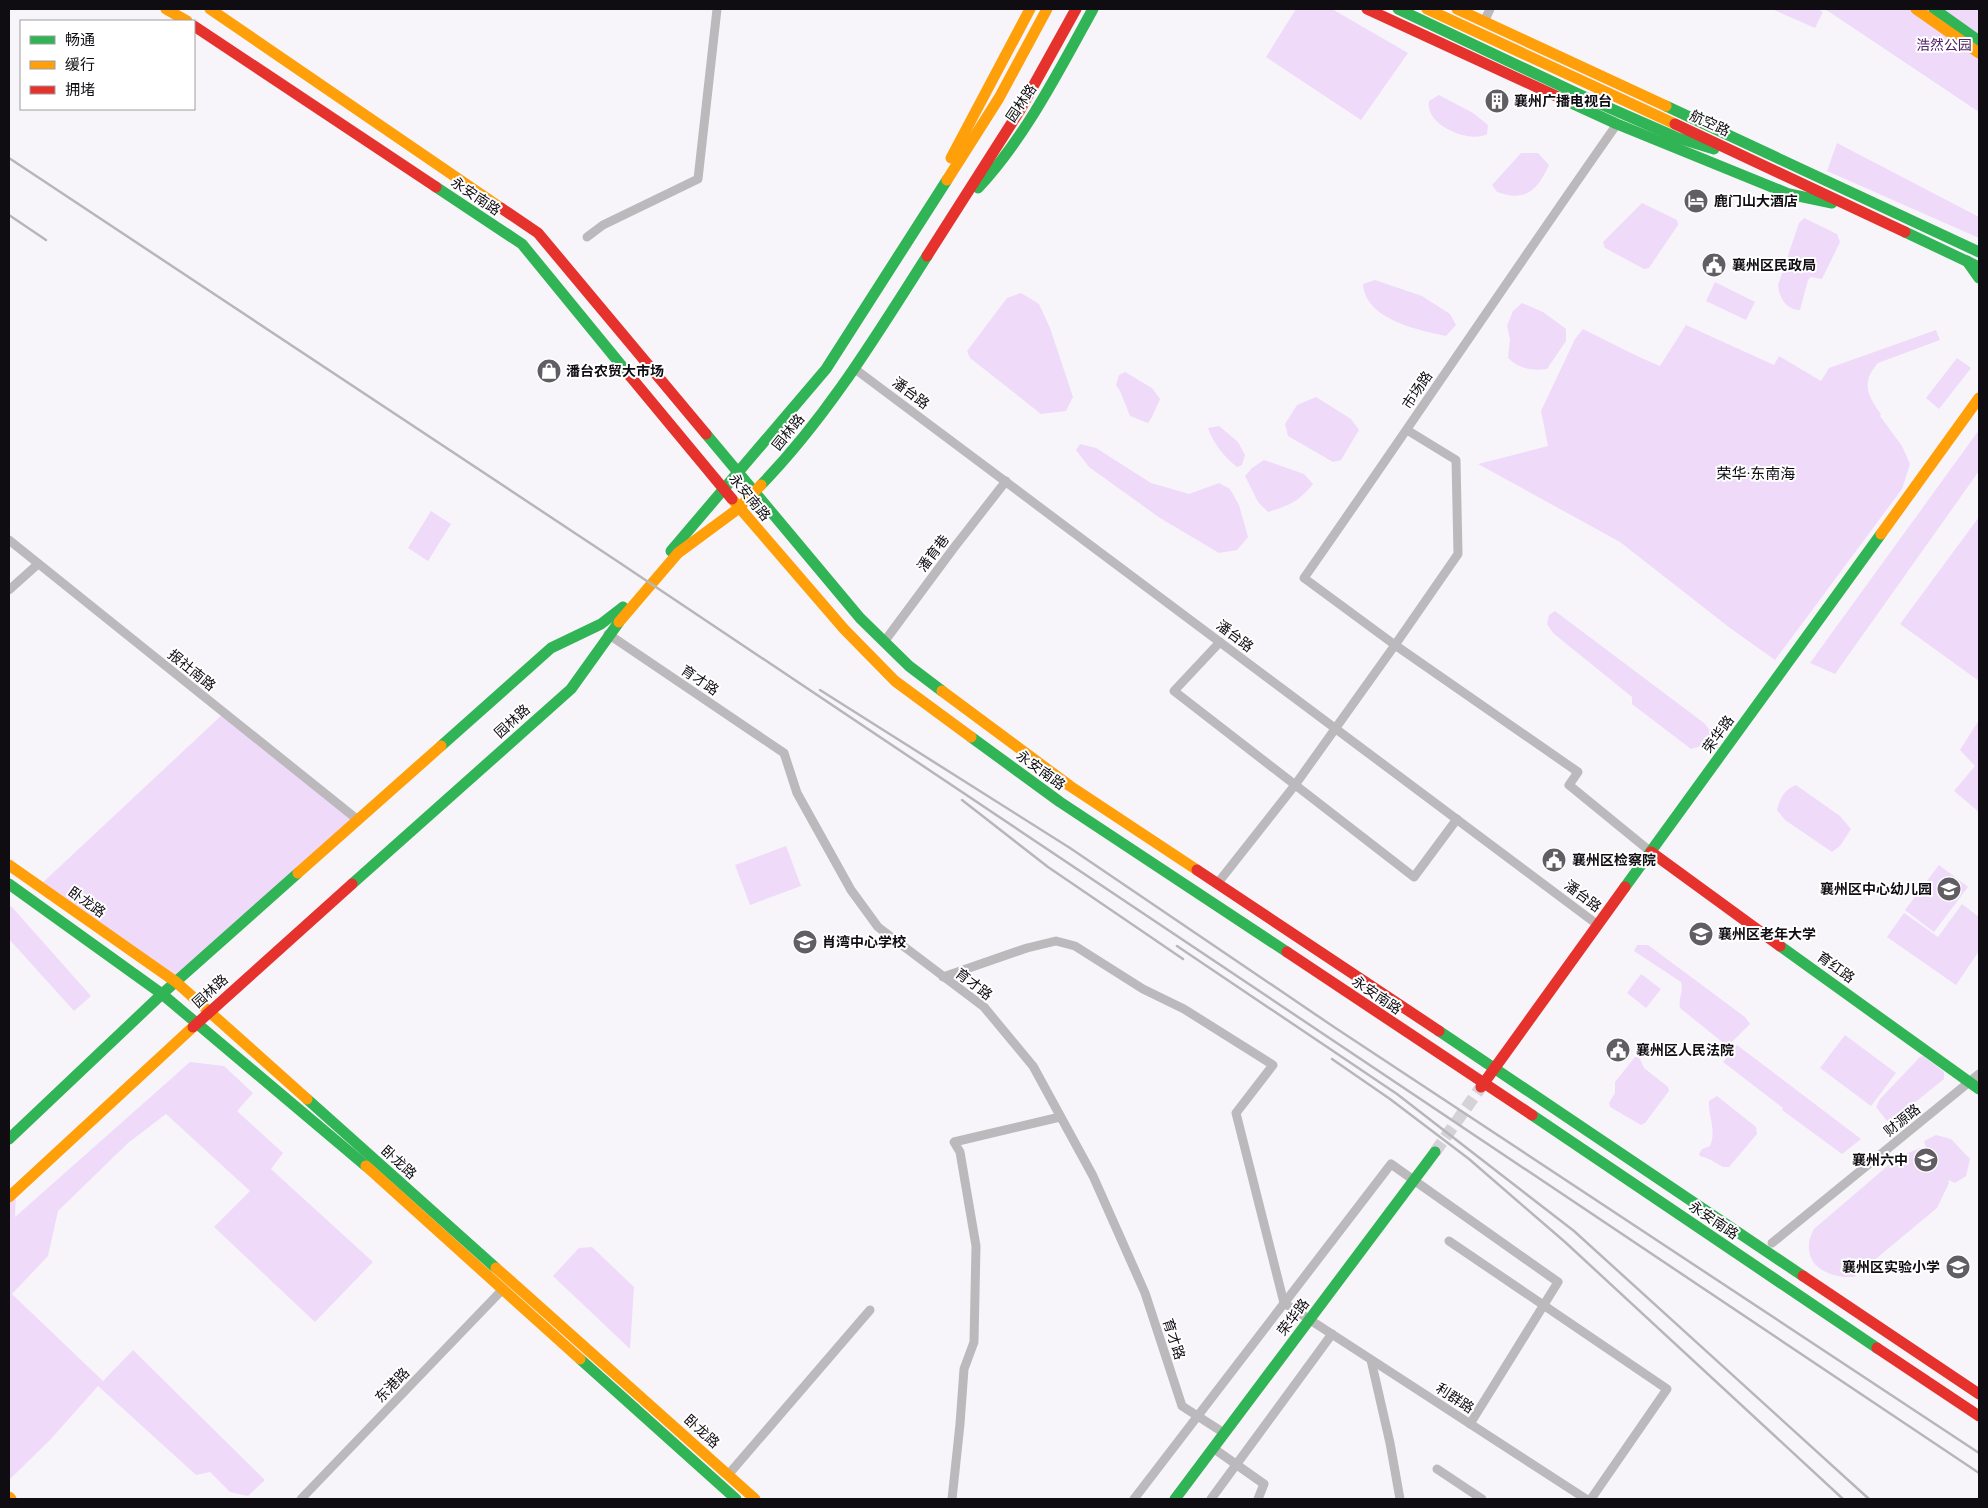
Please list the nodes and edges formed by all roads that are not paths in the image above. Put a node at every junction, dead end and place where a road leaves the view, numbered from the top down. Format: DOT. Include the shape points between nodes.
graph roads {
  1 [pos="210,9"];
  2 [pos="717,9"];
  3 [pos="1030,9"];
  4 [pos="1047,9"];
  5 [pos="1076,9"];
  6 [pos="1093,9"];
  7 [pos="1367,9"];
  8 [pos="1398,9"];
  9 [pos="1427,9"];
  10 [pos="1457,9"];
  11 [pos="1490,9"];
  12 [pos="1916,9"];
  13 [pos="1934,9"];
  14 [pos="1484,22"];
  15 [pos="195,27"];
  16 [pos="1979,41"];
  17 [pos="1979,53"];
  18 [pos="1617,124"];
  19 [pos="1758,162"];
  20 [pos="941,188"];
  21 [pos="961,203"];
  22 [pos="1856,208"];
  23 [pos="587,237"];
  24 [pos="1979,252"];
  25 [pos="1967,261"];
  26 [pos="1979,267"];
  27 [pos="1979,278"];
  28 [pos="856,369"];
  29 [pos="1979,398"];
  30 [pos="1407,430"];
  31 [pos="739,473"];
  32 [pos="1006,481"];
  33 [pos="724,488"];
  34 [pos="754,493"];
  35 [pos="739,508"];
  36 [pos="9,540"];
  37 [pos="38,564"];
  38 [pos="9,590"];
  39 [pos="608,634"];
  40 [pos="884,642"];
  41 [pos="1220,642"];
  42 [pos="1395,645"];
  43 [pos="1336,729"];
  44 [pos="1295,785"];
  45 [pos="1457,819"];
  46 [pos="358,820"];
  47 [pos="1651,852"];
  48 [pos="9,865"];
  49 [pos="9,884"];
  50 [pos="1218,884"];
  51 [pos="1598,925"];
  52 [pos="943,977"];
  53 [pos="176,982"];
  54 [pos="162,994"];
  55 [pos="209,1012"];
  56 [pos="197,1023"];
  57 [pos="1495,1068"];
  58 [pos="1979,1074"];
  59 [pos="1969,1083"];
  60 [pos="1483,1085"];
  61 [pos="1979,1090"];
  62 [pos="1060,1118"];
  63 [pos="9,1139"];
  64 [pos="1435,1152"];
  65 [pos="1414,1181"];
  66 [pos="9,1197"];
  67 [pos="1449,1241"];
  68 [pos="1772,1243"];
  69 [pos="503,1289"];
  70 [pos="1284,1303"];
  71 [pos="1543,1305"];
  72 [pos="870,1310"];
  73 [pos="1310,1320"];
  74 [pos="1332,1334"];
  75 [pos="1371,1360"];
  76 [pos="1979,1394"];
  77 [pos="1979,1416"];
  78 [pos="1199,1417"];
  79 [pos="1470,1424"];
  80 [pos="1224,1433"];
  81 [pos="1213,1448"];
  82 [pos="1237,1465"];
  83 [pos="1437,1469"];
  84 [pos="728,1475"];
  85 [pos="301,1499"];
  86 [pos="736,1499"];
  87 [pos="755,1499"];
  88 [pos="952,1499"];
  89 [pos="1134,1499"];
  90 [pos="1174,1499"];
  91 [pos="1211,1499"];
  92 [pos="1258,1499"];
  93 [pos="1400,1499"];
  94 [pos="1482,1499"];
  95 [pos="1586,1499"];
  96 [pos="1592,1499"];
  1 -- 31 [label="main road, 永安南路" via="538,233"];
  2 -- 23 [label="street" via="698,179 603,224"];
  3 -- 20 [label="main road, 园林路" via="943,173"];
  4 -- 20 [label="main road, 园林路" via="999,98"];
  5 -- 21 [label="main road, 园林路" via="1020,110"];
  6 -- 21 [label="main road, 园林路" via="1046,94 992,173"];
  7 -- 18 [label="main road"];
  8 -- 19 [label="main road" via="1678,138"];
  9 -- 19 [label="main road, 航空路"];
  10 -- 14 [label="main road, 航空路"];
  11 -- 14 [label="street"];
  12 -- 17 [label="main road"];
  13 -- 16 [label="main road"];
  14 -- 24 [label="main road, 航空路"];
  15 -- 33 [label="main road, 永安南路" via="522,244"];
  18 -- 22 [label="main road" via="1789,194"];
  18 -- 30 [label="street, 市场路"];
  19 -- 22 [label="main road, 航空路"];
  20 -- 31 [label="main road, 园林路" via="826,369"];
  21 -- 28 [label="main road, 园林路"];
  22 -- 25 [label="main road, 航空路"];
  25 -- 26 [label="main road, 航空路"];
  25 -- 27 [label="main road"];
  28 -- 32 [label="street, 潘台路"];
  28 -- 34 [label="main road, 园林路"];
  29 -- 47 [label="main road, 荣华路"];
  30 -- 42 [label="street" via="1456,460 1458,554"];
  30 -- 42 [label="street, 市场路" via="1304,578"];
  31 -- 33 [label="main road, 园林路"];
  31 -- 34 [label="main road, 永安南路"];
  32 -- 40 [label="street, 潘育巷"];
  32 -- 41 [label="street, 潘台路"];
  33 -- 35 [label="main road, 永安南路"];
  33 -- 46 [label="main road, 园林路" via="619,611 551,648"];
  34 -- 35 [label="main road, 园林路"];
  34 -- 40 [label="main road, 永安南路"];
  35 -- 39 [label="main road, 园林路" via="678,553"];
  35 -- 60 [label="main road, 永安南路" via="844,629 895,681 1060,802"];
  36 -- 37 [label="street, 报社南路"];
  37 -- 38 [label="street"];
  37 -- 46 [label="street, 报社南路"];
  39 -- 52 [label="street, 育才路" via="784,753 797,793 851,890 878,927"];
  39 -- 55 [label="main road, 园林路" via="571,689"];
  40 -- 50 [label="main road, 永安南路" via="909,666 1070,786"];
  41 -- 43 [label="street, 潘台路"];
  41 -- 44 [label="street" via="1174,691"];
  42 -- 43 [label="street"];
  42 -- 47 [label="street" via="1578,772 1569,785"];
  43 -- 44 [label="street"];
  43 -- 45 [label="street, 潘台路"];
  44 -- 45 [label="street" via="1414,877"];
  44 -- 50 [label="street"];
  45 -- 51 [label="street, 潘台路"];
  46 -- 53 [label="main road, 园林路"];
  47 -- 51 [label="main road, 荣华路"];
  47 -- 59 [label="main road, 育红路"];
  48 -- 53 [label="main road, 卧龙路"];
  49 -- 54 [label="main road, 卧龙路"];
  50 -- 57 [label="main road, 永安南路"];
  51 -- 57 [label="main road, 荣华路"];
  52 -- 62 [label="street, 育才路" via="984,1007 1033,1066"];
  52 -- 70 [label="street" via="1056,941 1075,946 1273,1065 1236,1113"];
  53 -- 54 [label="main road, 园林路"];
  53 -- 55 [label="main road, 卧龙路"];
  54 -- 56 [label="main road, 卧龙路"];
  54 -- 63 [label="main road, 园林路"];
  55 -- 56 [label="main road, 园林路"];
  55 -- 84 [label="main road, 卧龙路"];
  56 -- 66 [label="main road, 园林路"];
  56 -- 69 [label="main road, 卧龙路"];
  57 -- 60 [label="main road, 荣华路"];
  57 -- 76 [label="main road, 永安南路"];
  58 -- 59 [label="street, 财源路"];
  59 -- 61 [label="main road, 育红路"];
  59 -- 68 [label="street, 财源路"];
  60 -- 77 [label="main road, 永安南路"];
  62 -- 78 [label="street, 育才路" via="1093,1176 1145,1293 1182,1406"];
  62 -- 88 [label="street" via="954,1142 960,1152 976,1246 974,1342 964,1369"];
  64 -- 65 [label="main road, 荣华路"];
  65 -- 70 [label="street" via="1391,1164"];
  65 -- 71 [label="street" via="1558,1282"];
  65 -- 73 [label="main road, 荣华路"];
  67 -- 71 [label="street"];
  69 -- 85 [label="street, 东港路"];
  69 -- 86 [label="main road, 卧龙路"];
  70 -- 73 [label="street, 利群路"];
  70 -- 78 [label="street"];
  71 -- 79 [label="street"];
  71 -- 96 [label="street" via="1667,1389"];
  72 -- 84 [label="street"];
  73 -- 74 [label="street, 利群路"];
  73 -- 80 [label="main road, 荣华路"];
  74 -- 75 [label="street, 利群路"];
  74 -- 82 [label="street"];
  75 -- 79 [label="street, 利群路"];
  75 -- 93 [label="street"];
  78 -- 80 [label="street, 育才路"];
  78 -- 89 [label="street"];
  79 -- 95 [label="street, 利群路"];
  80 -- 81 [label="main road, 荣华路"];
  81 -- 82 [label="street"];
  81 -- 90 [label="main road, 荣华路"];
  82 -- 91 [label="street"];
  82 -- 92 [label="street" via="1264,1484"];
  83 -- 94 [label="street"];
  84 -- 87 [label="main road, 卧龙路"];
}
